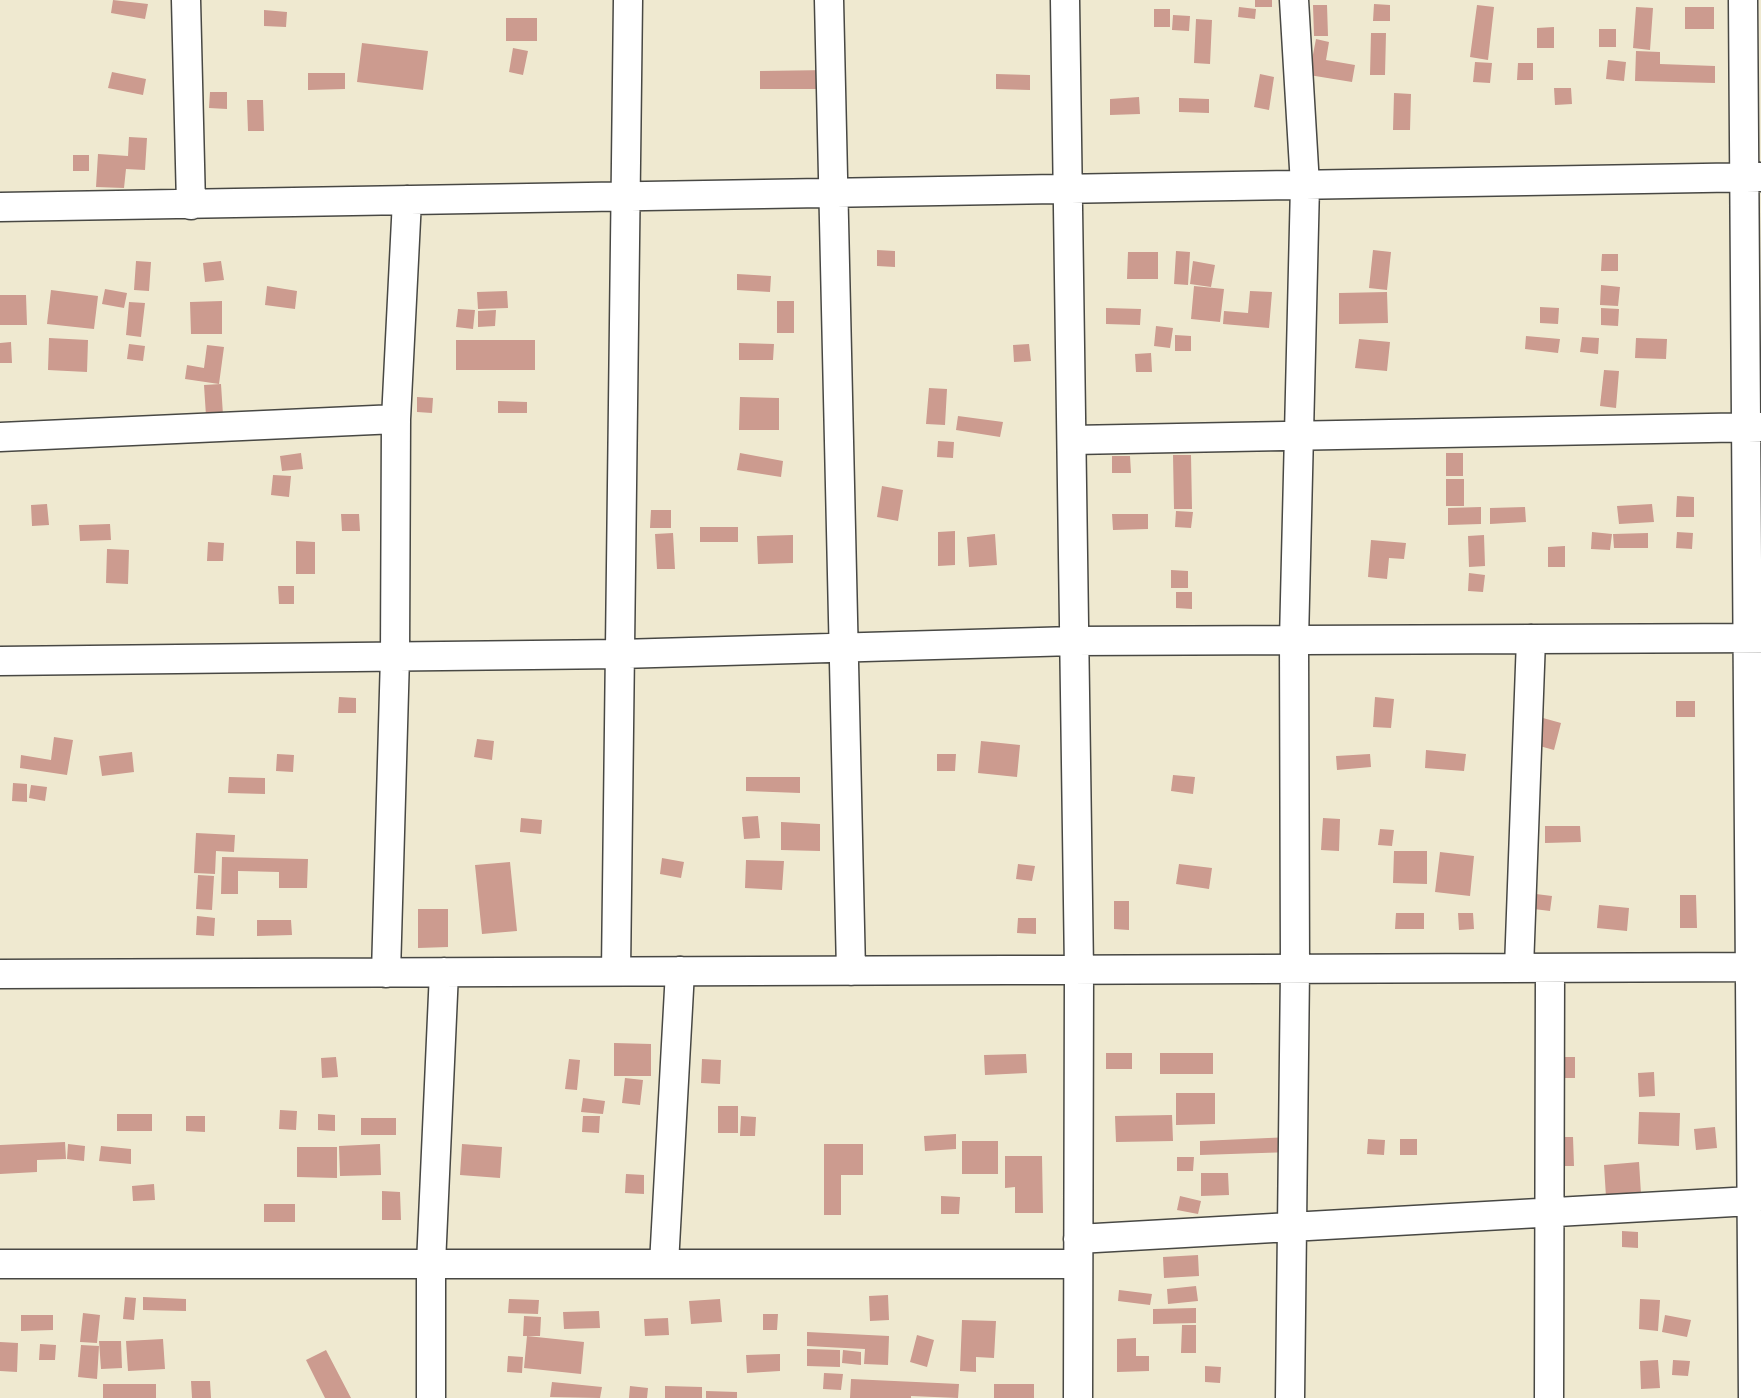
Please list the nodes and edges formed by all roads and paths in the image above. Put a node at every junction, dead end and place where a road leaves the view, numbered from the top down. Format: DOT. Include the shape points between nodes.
graph roads {
  1 [pos="186,0"];
  2 [pos="628,0"];
  3 [pos="829,0"];
  4 [pos="1065,0"];
  5 [pos="1294,0"];
  6 [pos="1743,0"];
  7 [pos="1752,177"];
  8 [pos="1305,185"];
  9 [pos="1068,189"];
  10 [pos="833,192"];
  11 [pos="626,196"];
  12 [pos="407,200"];
  13 [pos="191,205"];
  14 [pos="0,207"];
  15 [pos="397,419"];
  16 [pos="1753,427"];
  17 [pos="1300,436"];
  18 [pos="0,437"];
  19 [pos="1072,440"];
  20 [pos="1754,638"];
  21 [pos="1531,639"];
  22 [pos="1294,640"];
  23 [pos="1074,641"];
  24 [pos="844,647"];
  25 [pos="621,654"];
  26 [pos="395,656"];
  27 [pos="0,661"];
  28 [pos="1755,967"];
  29 [pos="1519,968"];
  30 [pos="1550,968"];
  31 [pos="1295,969"];
  32 [pos="1079,970"];
  33 [pos="616,971"];
  34 [pos="680,971"];
  35 [pos="851,971"];
  36 [pos="444,972"];
  37 [pos="386,973"];
  38 [pos="0,974"];
  39 [pos="1751,1201"];
  40 [pos="1550,1212"];
  41 [pos="1292,1226"];
  42 [pos="1078,1251"];
  43 [pos="0,1264"];
  44 [pos="431,1264"];
  45 [pos="664,1264"];
  46 [pos="432,1398"];
  47 [pos="1078,1398"];
  48 [pos="1290,1398"];
  49 [pos="1549,1398"];
  50 [pos="1753,1398"];
  1 -- 13 [label="street"];
  2 -- 11 [label="street"];
  3 -- 10 [label="street"];
  4 -- 9 [label="street"];
  5 -- 8 [label="street"];
  6 -- 7 [label="street"];
  7 -- 8 [label="street"];
  7 -- 16 [label="street"];
  8 -- 9 [label="street"];
  8 -- 17 [label="street"];
  9 -- 10 [label="street"];
  9 -- 19 [label="street"];
  10 -- 11 [label="street"];
  10 -- 24 [label="street"];
  11 -- 12 [label="street"];
  11 -- 25 [label="street"];
  12 -- 13 [label="street"];
  12 -- 15 [label="street"];
  13 -- 14 [label="street"];
  15 -- 18 [label="street"];
  15 -- 26 [label="street"];
  16 -- 17 [label="street"];
  16 -- 20 [label="street"];
  17 -- 19 [label="street"];
  17 -- 22 [label="street"];
  19 -- 23 [label="street"];
  20 -- 21 [label="street"];
  20 -- 28 [label="street"];
  21 -- 22 [label="street"];
  21 -- 29 [label="street"];
  22 -- 23 [label="street"];
  22 -- 31 [label="street"];
  23 -- 24 [label="street"];
  23 -- 32 [label="street"];
  24 -- 25 [label="street"];
  24 -- 35 [label="street"];
  25 -- 26 [label="street"];
  25 -- 33 [label="street"];
  26 -- 27 [label="street"];
  26 -- 37 [label="street"];
  28 -- 30 [label="street"];
  28 -- 39 [label="street"];
  29 -- 30 [label="street"];
  29 -- 31 [label="street"];
  30 -- 40 [label="street"];
  31 -- 32 [label="street"];
  31 -- 41 [label="street"];
  32 -- 35 [label="street"];
  32 -- 42 [label="street"];
  33 -- 34 [label="street"];
  33 -- 36 [label="street"];
  34 -- 35 [label="street"];
  34 -- 45 [label="street"];
  36 -- 37 [label="street"];
  36 -- 44 [label="street"];
  37 -- 38 [label="street"];
  39 -- 40 [label="street"];
  39 -- 50 [label="street"];
  40 -- 41 [label="street"];
  40 -- 49 [label="street"];
  41 -- 42 [label="street"];
  41 -- 48 [label="street"];
  42 -- 45 [label="street"];
  42 -- 47 [label="street"];
  43 -- 44 [label="street"];
  44 -- 45 [label="street"];
  44 -- 46 [label="street"];
}
